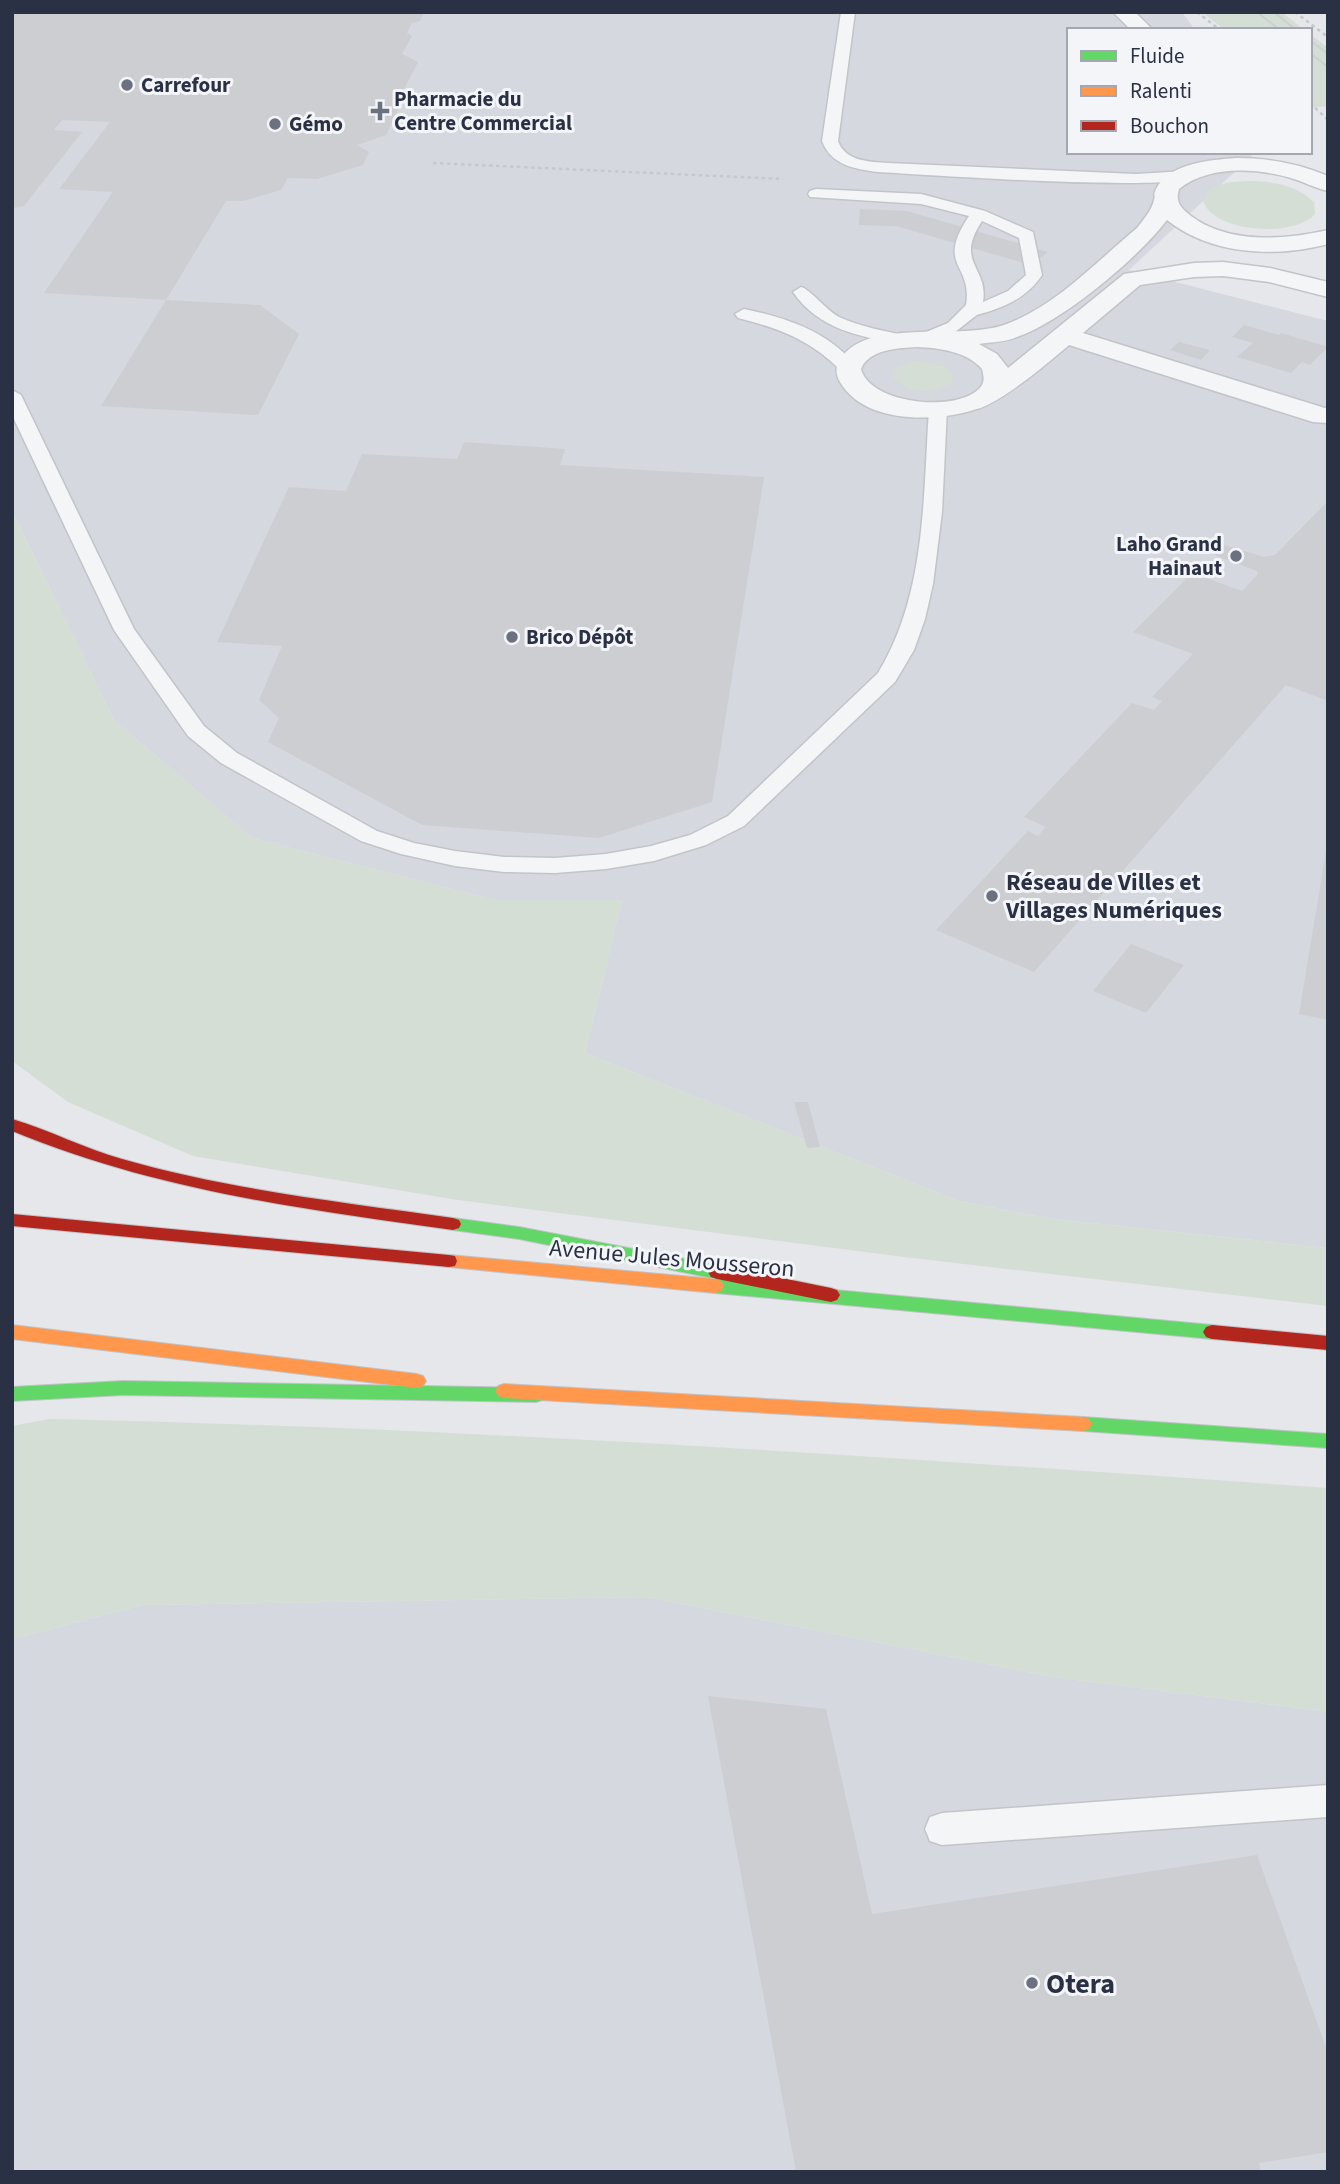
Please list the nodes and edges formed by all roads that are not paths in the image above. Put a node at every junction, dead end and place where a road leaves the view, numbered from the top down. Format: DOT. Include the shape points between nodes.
graph roads {
  1 [pos="849,12"];
  2 [pos="1123,12"];
  3 [pos="1141,28"];
  4 [pos="1250,159"];
  5 [pos="1186,176"];
  6 [pos="1328,184"];
  7 [pos="816,194"];
  8 [pos="1166,201"];
  9 [pos="979,214"];
  10 [pos="1328,237"];
  11 [pos="1264,244"];
  12 [pos="1294,244"];
  13 [pos="1328,250"];
  14 [pos="1133,279"];
  15 [pos="1328,290"];
  16 [pos="801,292"];
  17 [pos="971,312"];
  18 [pos="744,314"];
  19 [pos="1065,336"];
  20 [pos="924,340"];
  21 [pos="849,369"];
  22 [pos="990,391"];
  23 [pos="12,395"];
  24 [pos="937,410"];
  25 [pos="1322,416"];
  26 [pos="12,1125"];
  27 [pos="12,1220"];
  28 [pos="831,1295"];
  29 [pos="12,1332"];
  30 [pos="1328,1343"];
  31 [pos="12,1394"];
  32 [pos="536,1395"];
  33 [pos="1328,1441"];
  34 [pos="1328,1801"];
  35 [pos="942,1829"];
  1 -- 5 [label="lane" via="830,141 834,151 846,159 867,166 909,169"];
  2 -- 3 [label="street"];
  4 -- 5 [label="street"];
  4 -- 6 [label="street"];
  5 -- 8 [label="street" via="1171,185"];
  7 -- 9 [label="lane" via="921,198"];
  8 -- 11 [label="street" via="1179,219 1201,231"];
  8 -- 20 [label="street" via="1145,233 1051,312 1008,332"];
  9 -- 17 [label="lane" via="961,251 976,295"];
  9 -- 17 [label="lane" via="1027,235 1034,275 1001,303"];
  10 -- 12 [label="street"];
  11 -- 12 [label="street"];
  11 -- 14 [label="street" via="1180,259"];
  12 -- 13 [label="street"];
  14 -- 15 [label="street" via="1223,269"];
  14 -- 19 [label="street"];
  16 -- 20 [label="lane" via="812,308 834,321"];
  17 -- 20 [label="lane" via="950,330"];
  18 -- 21 [label="lane" via="818,340"];
  19 -- 22 [label="street"];
  19 -- 25 [label="street"];
  20 -- 21 [label="street" via="876,345 862,352"];
  20 -- 22 [label="street" via="971,350 990,362 997,377"];
  21 -- 24 [label="street" via="854,384 870,397 906,408"];
  22 -- 24 [label="street" via="972,402"];
  23 -- 24 [label="lane" via="124,630 189,722 213,746 390,844 471,862 573,864 647,856 722,830 887,677 904,650 927,566"];
  26 -- 28 [label="main road" via="62,1148 160,1178 519,1233"];
  27 -- 28 [label="main road, Avenue Jules Mousseron"];
  28 -- 30 [label="main road, Avenue Jules Mousseron"];
  29 -- 32 [label="main road"];
  31 -- 32 [label="main road" via="136,1388"];
  32 -- 33 [label="main road"];
  34 -- 35 [label="lane"];
}
